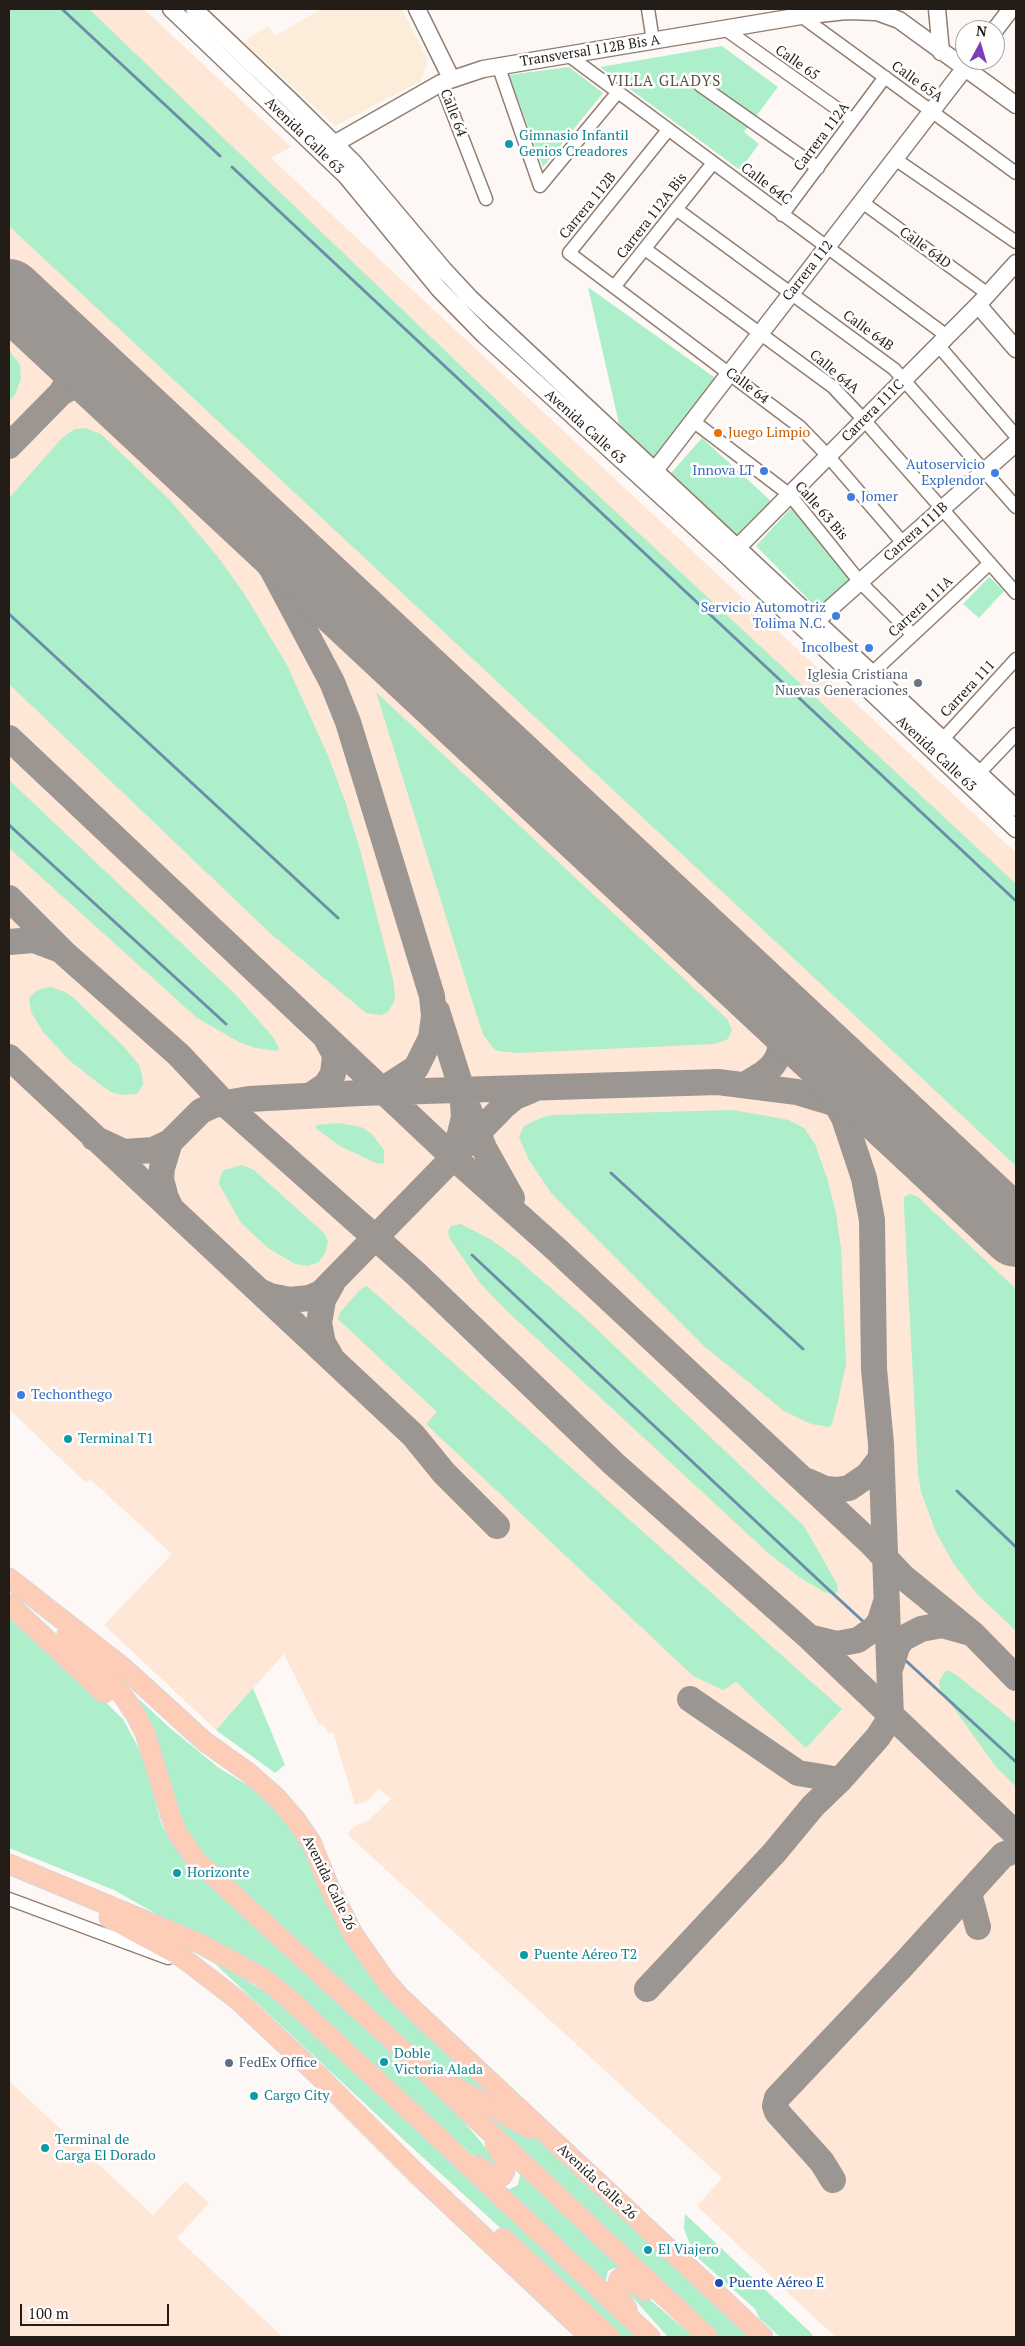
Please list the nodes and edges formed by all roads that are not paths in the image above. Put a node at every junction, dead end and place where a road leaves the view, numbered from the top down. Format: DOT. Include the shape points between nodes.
graph roads {
  1 [pos="171,9"];
  2 [pos="194,9"];
  3 [pos="417,9"];
  4 [pos="648,9"];
  5 [pos="1011,9"];
  6 [pos="938,10"];
  7 [pos="801,16"];
  8 [pos="1003,20"];
  9 [pos="725,30"];
  10 [pos="652,41"];
  11 [pos="941,52"];
  12 [pos="568,55"];
  13 [pos="955,58"];
  14 [pos="498,65"];
  15 [pos="964,70"];
  16 [pos="975,70"];
  17 [pos="885,78"];
  18 [pos="446,81"];
  19 [pos="700,85"];
  20 [pos="618,92"];
  21 [pos="1016,105"];
  22 [pos="932,112"];
  23 [pos="853,120"];
  24 [pos="668,130"];
  25 [pos="328,148"];
  26 [pos="895,159"];
  27 [pos="712,163"];
  28 [pos="818,168"];
  29 [pos="1016,173"];
  30 [pos="486,199"];
  31 [pos="862,202"];
  32 [pos="676,209"];
  33 [pos="782,215"];
  34 [pos="1016,242"];
  35 [pos="826,248"];
  36 [pos="645,249"];
  37 [pos="569,253"];
  38 [pos="1016,263"];
  39 [pos="614,287"];
  40 [pos="791,294"];
  41 [pos="983,299"];
  42 [pos="761,333"];
  43 [pos="943,341"];
  44 [pos="1016,349"];
  45 [pos="730,373"];
  46 [pos="905,378"];
  47 [pos="864,420"];
  48 [pos="693,421"];
  49 [pos="1016,436"];
  50 [pos="1016,443"];
  51 [pos="828,456"];
  52 [pos="984,471"];
  53 [pos="650,476"];
  54 [pos="790,495"];
  55 [pos="1016,506"];
  56 [pos="942,509"];
  57 [pos="903,543"];
  58 [pos="733,552"];
  59 [pos="990,563"];
  60 [pos="860,582"];
  61 [pos="1016,593"];
  62 [pos="816,621"];
  63 [pos="913,634"];
  64 [pos="1014,665"];
  65 [pos="872,673"];
  66 [pos="1016,734"];
  67 [pos="943,739"];
  68 [pos="979,773"];
  69 [pos="1016,806"];
  70 [pos="1016,829"];
  71 [pos="9,1578"];
  72 [pos="29,1594"];
  73 [pos="9,1604"];
  74 [pos="152,1752"];
  75 [pos="9,1864"];
  76 [pos="9,1899"];
  77 [pos="200,1969"];
  78 [pos="405,2052"];
  79 [pos="320,2077"];
  80 [pos="486,2128"];
  81 [pos="437,2136"];
  82 [pos="551,2140"];
  83 [pos="644,2332"];
  84 [pos="590,2337"];
  85 [pos="610,2337"];
  86 [pos="706,2337"];
  87 [pos="763,2337"];
  1 -- 25 [label="main road, Avenida Calle 63"];
  2 -- 25 [label="main road, Avenida Calle 63"];
  3 -- 18 [label="main road, Calle 64"];
  4 -- 10 [label="street"];
  5 -- 8 [label="main road"];
  6 -- 11 [label="main road"];
  7 -- 9 [label="main road, Transversal 112B Bis A"];
  7 -- 11 [label="main road, Transversal 112B Bis A" via="846,11 877,12 899,20"];
  7 -- 17 [label="street, Calle 65A"];
  9 -- 10 [label="main road, Transversal 112B Bis A"];
  9 -- 23 [label="street, Calle 65"];
  10 -- 12 [label="main road, Transversal 112B Bis A"];
  11 -- 13 [label="main road, Transversal 112B Bis A"];
  12 -- 14 [label="main road, Transversal 112B Bis A"];
  12 -- 20 [label="street, Calle 64C"];
  14 -- 18 [label="main road, Transversal 112B Bis A"];
  14 -- 20 [label="street" via="540,186"];
  15 -- 22 [label="main road, Carrera 112"];
  16 -- 21 [label="main road, Transversal 112B Bis A"];
  17 -- 22 [label="street, Calle 65A"];
  17 -- 23 [label="street, Carrera 112A"];
  18 -- 25 [label="main road, Transversal 112B Bis A"];
  18 -- 30 [label="street, Calle 64"];
  19 -- 28 [label="street"];
  20 -- 24 [label="street, Calle 64C"];
  22 -- 26 [label="main road, Carrera 112"];
  22 -- 29 [label="street, Calle 65A"];
  23 -- 28 [label="street, Carrera 112A"];
  24 -- 27 [label="street, Calle 64C"];
  24 -- 37 [label="street, Carrera 112B"];
  25 -- 53 [label="main road, Avenida Calle 63" via="356,187 466,318"];
  26 -- 31 [label="main road, Carrera 112"];
  26 -- 34 [label="street"];
  27 -- 32 [label="street, Carrera 112A Bis"];
  27 -- 33 [label="street, Calle 64C"];
  28 -- 33 [label="street, Carrera 112A"];
  31 -- 35 [label="main road, Carrera 112"];
  31 -- 41 [label="street, Calle 64D"];
  32 -- 36 [label="street, Carrera 112A Bis"];
  32 -- 40 [label="street, Calle 64B"];
  33 -- 35 [label="street, Calle 64C"];
  35 -- 40 [label="main road, Carrera 112"];
  35 -- 43 [label="street, Calle 64C"];
  36 -- 39 [label="street, Carrera 112A Bis"];
  36 -- 42 [label="street, Calle 64A"];
  37 -- 39 [label="street, Calle 64"];
  38 -- 41 [label="main road, Carrera 111C"];
  39 -- 45 [label="street, Calle 64"];
  40 -- 42 [label="main road, Carrera 112"];
  40 -- 46 [label="street, Calle 64B"];
  41 -- 43 [label="main road, Carrera 111C"];
  41 -- 44 [label="main road, Calle 64D"];
  42 -- 45 [label="main road, Carrera 112"];
  42 -- 47 [label="street, Calle 64A" via="833,387"];
  43 -- 46 [label="main road, Carrera 111C"];
  43 -- 49 [label="street, Calle 64C"];
  45 -- 48 [label="main road, Carrera 112"];
  45 -- 51 [label="street, Calle 64" via="800,427"];
  46 -- 47 [label="main road, Carrera 111C"];
  46 -- 52 [label="street, Calle 64B"];
  47 -- 51 [label="main road, Carrera 111C"];
  47 -- 56 [label="street, Calle 64A"];
  48 -- 53 [label="main road, Carrera 112"];
  48 -- 54 [label="street, Calle 63 Bis"];
  50 -- 52 [label="main road, Carrera 111B"];
  51 -- 54 [label="main road, Carrera 111C"];
  51 -- 57 [label="street, Calle 64"];
  52 -- 55 [label="street, Calle 64B"];
  52 -- 56 [label="main road, Carrera 111B"];
  53 -- 58 [label="main road, Avenida Calle 63"];
  54 -- 58 [label="main road, Carrera 111C"];
  54 -- 60 [label="street, Calle 63 Bis"];
  56 -- 57 [label="main road, Carrera 111B"];
  56 -- 59 [label="street, Calle 64A"];
  57 -- 60 [label="main road, Carrera 111B"];
  58 -- 62 [label="main road, Avenida Calle 63"];
  58 -- 70 [label="main road, Avenida Calle 63"];
  59 -- 61 [label="street, Calle 64A"];
  59 -- 63 [label="street, Carrera 111A"];
  60 -- 62 [label="main road, Carrera 111B"];
  60 -- 63 [label="street, Calle 63 Bis"];
  62 -- 65 [label="main road, Avenida Calle 63"];
  63 -- 65 [label="street, Carrera 111A"];
  64 -- 67 [label="street, Carrera 111"];
  65 -- 67 [label="main road, Avenida Calle 63"];
  66 -- 68 [label="street"];
  67 -- 68 [label="main road, Avenida Calle 63"];
  68 -- 69 [label="main road, Avenida Calle 63"];
  71 -- 72 [label="main road, Avenida Calle 26"];
  72 -- 74 [label="main road, Avenida Calle 26" via="130,1704 142,1724"];
  72 -- 82 [label="main road, Avenida Calle 26" via="124,1668 204,1741 250,1773 286,1807 312,1842 349,1927 386,1981"];
  73 -- 74 [label="main road" via="116,1705"];
  74 -- 78 [label="main road, Avenida Calle 26" via="172,1820 196,1860"];
  75 -- 77 [label="main road"];
  75 -- 81 [label="main road" via="198,1944 262,1977"];
  76 -- 77 [label="street"];
  77 -- 79 [label="main road" via="261,2020"];
  78 -- 80 [label="main road, Avenida Calle 26"];
  78 -- 82 [label="main road" via="464,2093"];
  79 -- 84 [label="main road" via="382,2142"];
  79 -- 85 [label="main road" via="461,2199"];
  80 -- 81 [label="main road" via="506,2164 506,2171 498,2178"];
  80 -- 86 [label="main road, Avenida Calle 26"];
  81 -- 83 [label="main road"];
  82 -- 87 [label="main road, Avenida Calle 26"];
  83 -- 86 [label="main road" via="616,2290 622,2277 634,2282"];
}
